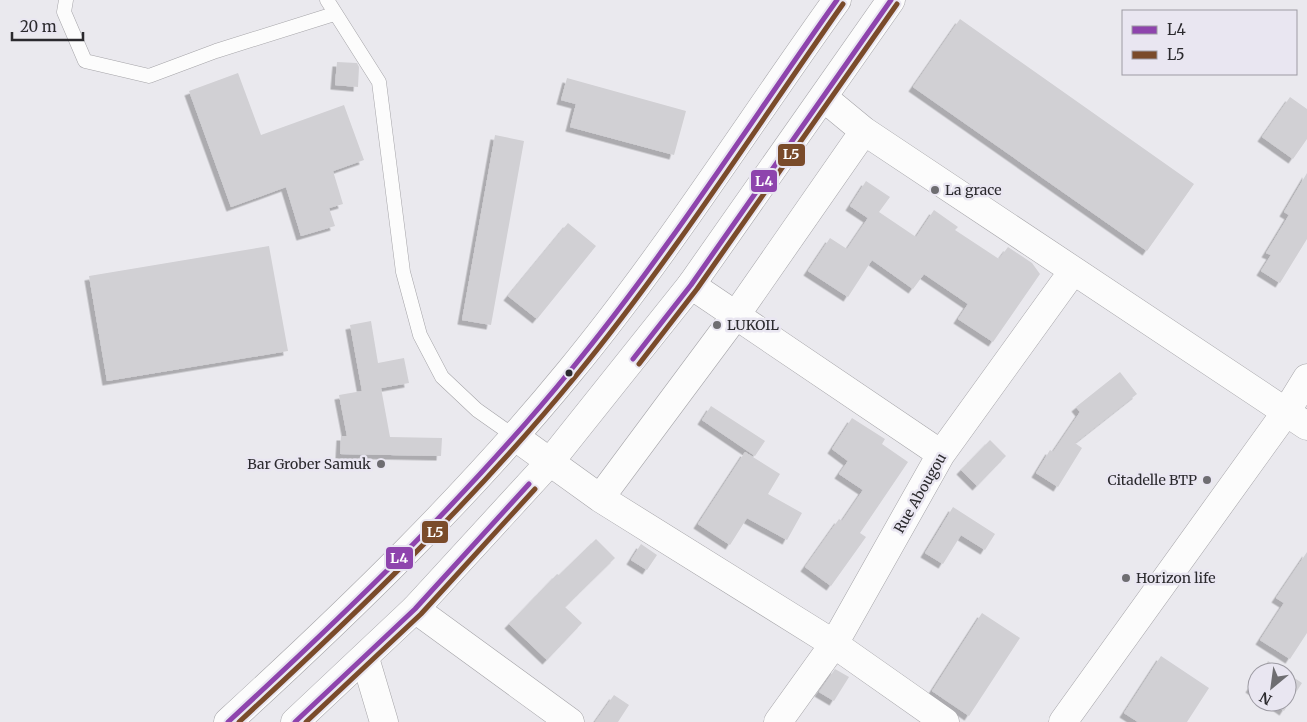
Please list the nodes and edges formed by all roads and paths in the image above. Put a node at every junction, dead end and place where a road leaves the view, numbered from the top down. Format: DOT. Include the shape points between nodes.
graph roads {
  1 [pos="66,0"];
  2 [pos="327,0"];
  3 [pos="837,0"];
  4 [pos="892,0"];
  5 [pos="334,14"];
  6 [pos="824,98"];
  7 [pos="864,131"];
  8 [pos="1073,271"];
  9 [pos="692,285"];
  10 [pos="736,315"];
  11 [pos="1307,378"];
  12 [pos="1296,419"];
  13 [pos="514,436"];
  14 [pos="941,454"];
  15 [pos="549,463"];
  16 [pos="600,498"];
  17 [pos="415,609"];
  18 [pos="834,644"];
  19 [pos="365,658"];
  20 [pos="228,722"];
  21 [pos="294,722"];
  22 [pos="384,722"];
  23 [pos="570,722"];
  24 [pos="778,722"];
  25 [pos="945,722"];
  26 [pos="1063,722"];
  1 -- 5 [label="lane" via="64,12 85,61 149,76"];
  2 -- 5 [label="lane"];
  3 -- 13 [label="street" via="620,307"];
  4 -- 6 [label="street"];
  5 -- 13 [label="lane" via="379,82 403,272 420,335 442,377 477,410"];
  6 -- 7 [label="street"];
  6 -- 9 [label="street"];
  7 -- 8 [label="street"];
  7 -- 10 [label="street"];
  8 -- 12 [label="street"];
  8 -- 14 [label="street, Rue Abougou"];
  9 -- 10 [label="street"];
  9 -- 15 [label="street"];
  10 -- 14 [label="street"];
  10 -- 16 [label="street"];
  11 -- 12 [label="street"];
  12 -- 26 [label="street"];
  13 -- 15 [label="street"];
  13 -- 20 [label="street" via="378,580"];
  14 -- 18 [label="street, Rue Abougou"];
  15 -- 16 [label="street"];
  15 -- 17 [label="street"];
  16 -- 18 [label="street"];
  17 -- 19 [label="street"];
  17 -- 23 [label="street"];
  18 -- 24 [label="street, Rue Abougou"];
  18 -- 25 [label="street"];
  19 -- 21 [label="street"];
  19 -- 22 [label="street"];
}
